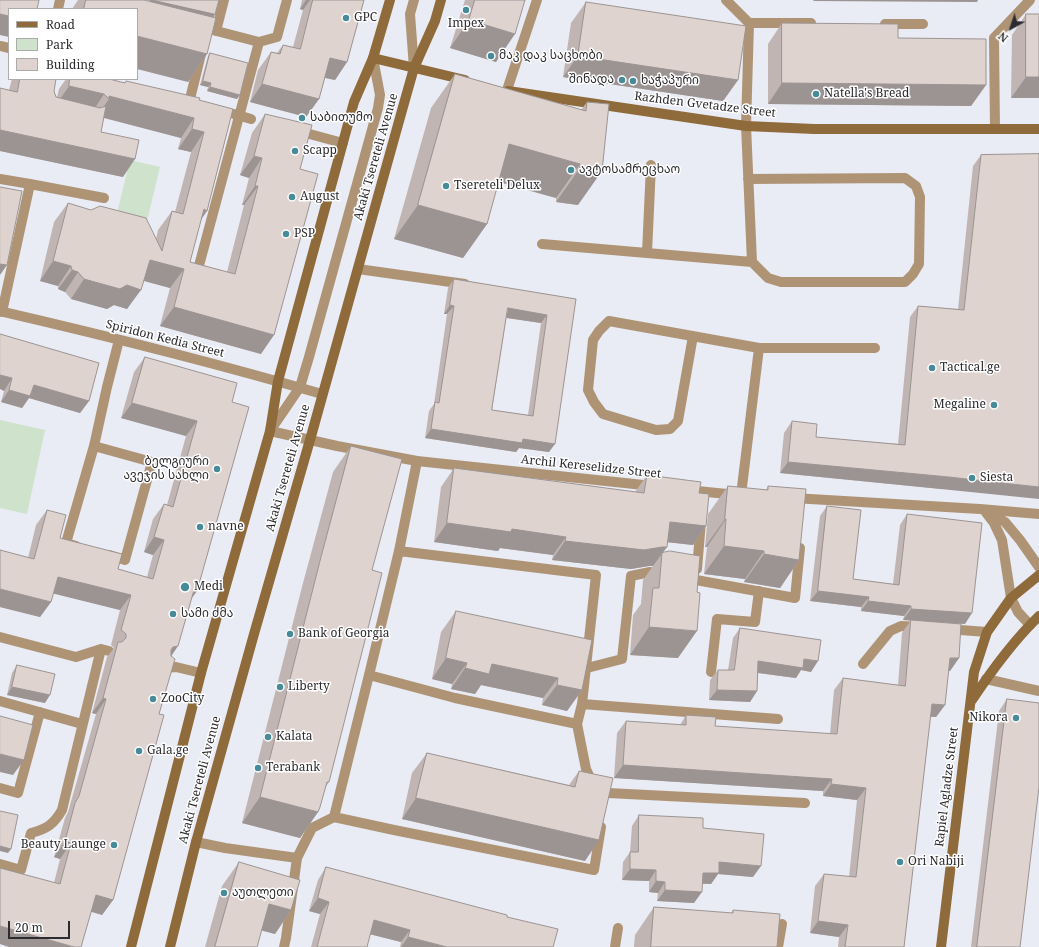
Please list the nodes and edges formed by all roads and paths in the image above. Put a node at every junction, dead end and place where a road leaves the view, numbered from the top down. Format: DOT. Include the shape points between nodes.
graph roads {
  1 [pos="224,0"];
  2 [pos="287,0"];
  3 [pos="390,0"];
  4 [pos="414,0"];
  5 [pos="441,0"];
  6 [pos="537,0"];
  7 [pos="726,0"];
  8 [pos="1030,0"];
  9 [pos="749,23"];
  10 [pos="820,24"];
  11 [pos="876,24"];
  12 [pos="923,24"];
  13 [pos="194,25"];
  14 [pos="209,35"];
  15 [pos="259,42"];
  16 [pos="373,58"];
  17 [pos="414,68"];
  18 [pos="477,83"];
  19 [pos="503,90"];
  20 [pos="189,103"];
  21 [pos="225,112"];
  22 [pos="240,116"];
  23 [pos="251,119"];
  24 [pos="746,126"];
  25 [pos="995,129"];
  26 [pos="1039,129"];
  27 [pos="302,132"];
  28 [pos="343,143"];
  29 [pos="651,165"];
  30 [pos="0,179"];
  31 [pos="748,179"];
  32 [pos="30,184"];
  33 [pos="104,198"];
  34 [pos="542,244"];
  35 [pos="647,253"];
  36 [pos="752,262"];
  37 [pos="358,269"];
  38 [pos="197,273"];
  39 [pos="475,285"];
  40 [pos="1,312"];
  41 [pos="693,336"];
  42 [pos="119,340"];
  43 [pos="759,348"];
  44 [pos="875,348"];
  45 [pos="278,381"];
  46 [pos="300,387"];
  47 [pos="322,394"];
  48 [pos="270,431"];
  49 [pos="310,440"];
  50 [pos="94,446"];
  51 [pos="416,461"];
  52 [pos="665,487"];
  53 [pos="681,489"];
  54 [pos="704,492"];
  55 [pos="784,498"];
  56 [pos="984,510"];
  57 [pos="1039,514"];
  58 [pos="801,537"];
  59 [pos="399,551"];
  60 [pos="1039,567"];
  61 [pos="1039,575"];
  62 [pos="696,579"];
  63 [pos="759,591"];
  64 [pos="1010,598"];
  65 [pos="1039,616"];
  66 [pos="1030,625"];
  67 [pos="987,632"];
  68 [pos="0,636"];
  69 [pos="862,664"];
  70 [pos="166,668"];
  71 [pos="586,668"];
  72 [pos="711,672"];
  73 [pos="201,673"];
  74 [pos="370,675"];
  75 [pos="986,679"];
  76 [pos="1039,691"];
  77 [pos="0,701"];
  78 [pos="971,701"];
  79 [pos="582,704"];
  80 [pos="40,712"];
  81 [pos="778,719"];
  82 [pos="82,724"];
  83 [pos="578,724"];
  84 [pos="0,788"];
  85 [pos="805,803"];
  86 [pos="604,816"];
  87 [pos="334,817"];
  88 [pos="196,842"];
  89 [pos="297,858"];
  90 [pos="0,864"];
  91 [pos="782,924"];
  92 [pos="618,928"];
  93 [pos="131,947"];
  94 [pos="170,947"];
  95 [pos="284,947"];
  96 [pos="615,947"];
  97 [pos="778,947"];
  98 [pos="941,947"];
  1 -- 14 [label="street"];
  2 -- 15 [label="street" via="277,37"];
  3 -- 16 [label="main road, Akaki Tsereteli Avenue"];
  4 -- 17 [label="street" via="410,14"];
  5 -- 17 [label="main road, Akaki Tsereteli Avenue" via="435,21"];
  6 -- 19 [label="street"];
  7 -- 9 [label="street"];
  8 -- 25 [label="street" via="994,38"];
  9 -- 10 [label="street"];
  9 -- 24 [label="street"];
  11 -- 12 [label="street"];
  13 -- 14 [label="street"];
  14 -- 15 [label="street"];
  14 -- 20 [label="street"];
  15 -- 22 [label="street"];
  16 -- 17 [label="main road"];
  16 -- 28 [label="main road, Akaki Tsereteli Avenue" via="354,102"];
  16 -- 46 [label="street" via="380,95 378,108"];
  17 -- 18 [label="main road"];
  17 -- 37 [label="main road, Akaki Tsereteli Avenue"];
  19 -- 24 [label="main road, Razhden Gvetadze Street"];
  21 -- 22 [label="street"];
  22 -- 23 [label="street"];
  22 -- 38 [label="street"];
  24 -- 25 [label="main road, Razhden Gvetadze Street" via="814,129"];
  24 -- 31 [label="street"];
  25 -- 26 [label="main road, Razhden Gvetadze Street"];
  27 -- 28 [label="street"];
  28 -- 45 [label="main road, Akaki Tsereteli Avenue"];
  29 -- 35 [label="street"];
  30 -- 32 [label="street"];
  31 -- 36 [label="street"];
  31 -- 36 [label="street" via="905,178 916,186 920,197 919,264 905,282 781,282 768,278"];
  32 -- 33 [label="street"];
  32 -- 40 [label="street"];
  34 -- 35 [label="street"];
  35 -- 36 [label="street"];
  37 -- 39 [label="street"];
  37 -- 47 [label="main road, Akaki Tsereteli Avenue"];
  40 -- 42 [label="street, Spiridon Kedia Street"];
  41 -- 41 [label="street" via="610,321 593,340 588,390 594,402 604,414 656,430 670,429 678,421"];
  41 -- 43 [label="street"];
  42 -- 45 [label="street, Spiridon Kedia Street"];
  42 -- 50 [label="street"];
  43 -- 44 [label="street"];
  43 -- 54 [label="street" via="744,495"];
  45 -- 46 [label="street, Spiridon Kedia Street"];
  45 -- 48 [label="main road, Akaki Tsereteli Avenue"];
  46 -- 47 [label="street, Spiridon Kedia Street"];
  46 -- 48 [label="street"];
  47 -- 49 [label="main road, Akaki Tsereteli Avenue"];
  48 -- 49 [label="street, Archil Kereselidze Street"];
  48 -- 73 [label="main road, Akaki Tsereteli Avenue"];
  49 -- 51 [label="street, Archil Kereselidze Street"];
  49 -- 88 [label="main road, Akaki Tsereteli Avenue"];
  50 -- 50 [label="street" via="66,543 125,560 152,462"];
  51 -- 52 [label="street, Archil Kereselidze Street"];
  51 -- 59 [label="street"];
  53 -- 54 [label="street"];
  54 -- 62 [label="street"];
  55 -- 56 [label="street" via="804,503"];
  56 -- 57 [label="street"];
  56 -- 60 [label="street" via="1005,522"];
  56 -- 64 [label="street" via="1002,540"];
  58 -- 63 [label="street" via="795,598"];
  59 -- 71 [label="street" via="596,575"];
  59 -- 74 [label="street"];
  61 -- 64 [label="main road, Rapiel Agladze Street"];
  62 -- 63 [label="street"];
  62 -- 71 [label="street" via="650,572 631,576 622,659"];
  63 -- 72 [label="street" via="755,622 717,619"];
  64 -- 66 [label="street"];
  64 -- 67 [label="main road, Rapiel Agladze Street"];
  65 -- 66 [label="main road, Rapiel Agladze Street"];
  66 -- 75 [label="main road, Rapiel Agladze Street"];
  67 -- 69 [label="street" via="902,626 890,631"];
  67 -- 78 [label="main road, Rapiel Agladze Street" via="974,672"];
  68 -- 82 [label="street" via="76,657 105,650"];
  70 -- 73 [label="street" via="176,667"];
  71 -- 79 [label="street"];
  73 -- 93 [label="main road, Akaki Tsereteli Avenue"];
  74 -- 83 [label="street" via="455,698"];
  74 -- 87 [label="street"];
  75 -- 76 [label="street"];
  75 -- 78 [label="main road, Rapiel Agladze Street"];
  77 -- 80 [label="street"];
  78 -- 98 [label="main road, Rapiel Agladze Street"];
  79 -- 81 [label="street"];
  79 -- 83 [label="street"];
  80 -- 82 [label="street"];
  80 -- 84 [label="street" via="18,793"];
  82 -- 90 [label="street" via="62,810 56,820 44,830 31,834 21,870"];
  83 -- 85 [label="street" via="586,769 594,786 607,797"];
  86 -- 87 [label="street" via="594,870"];
  87 -- 89 [label="street" via="312,828"];
  88 -- 89 [label="street"];
  88 -- 94 [label="main road, Akaki Tsereteli Avenue"];
  89 -- 95 [label="street"];
  91 -- 97 [label="street"];
  92 -- 96 [label="street"];
}
